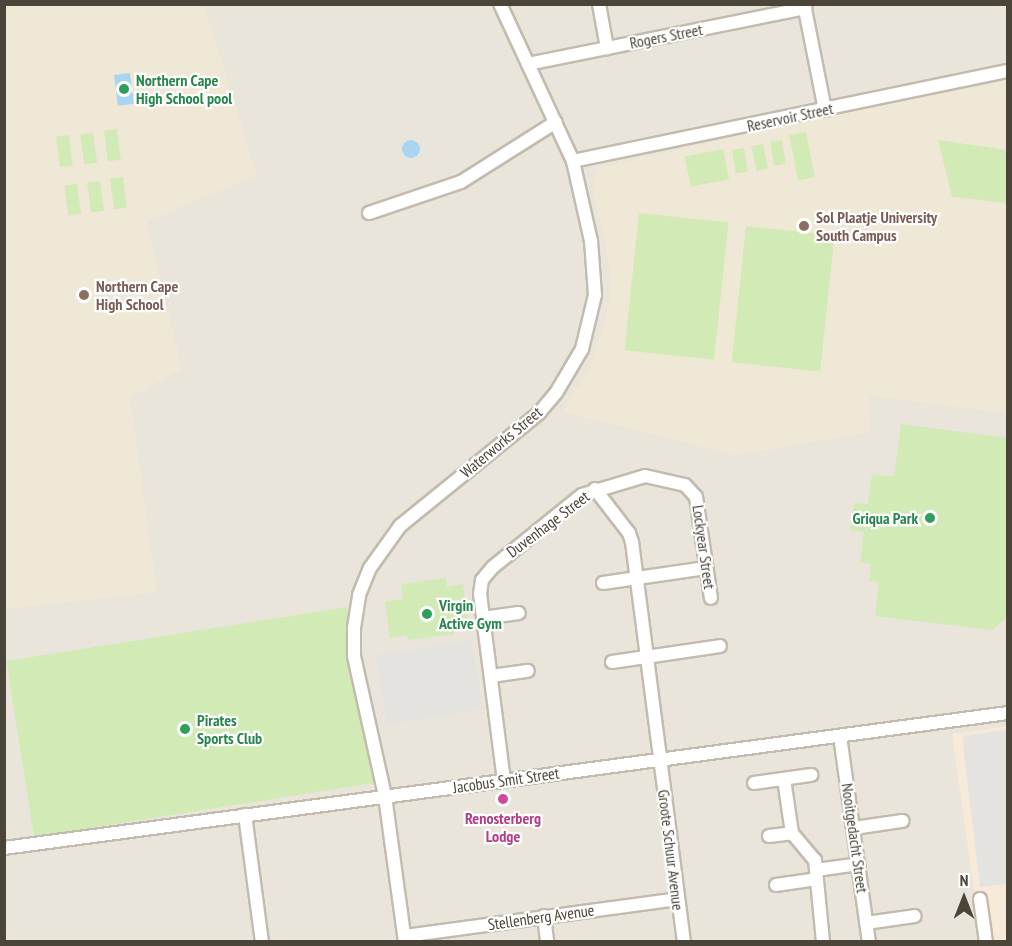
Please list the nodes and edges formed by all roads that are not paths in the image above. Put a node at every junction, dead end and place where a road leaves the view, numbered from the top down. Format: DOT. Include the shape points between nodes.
graph roads {
  1 [pos="501,4"];
  2 [pos="599,4"];
  3 [pos="804,6"];
  4 [pos="607,48"];
  5 [pos="528,64"];
  6 [pos="1008,71"];
  7 [pos="825,110"];
  8 [pos="556,122"];
  9 [pos="573,161"];
  10 [pos="369,213"];
  11 [pos="596,489"];
  12 [pos="706,568"];
  13 [pos="636,578"];
  14 [pos="603,583"];
  15 [pos="711,598"];
  16 [pos="519,613"];
  17 [pos="483,618"];
  18 [pos="720,646"];
  19 [pos="645,658"];
  20 [pos="612,662"];
  21 [pos="528,671"];
  22 [pos="490,676"];
  23 [pos="1008,713"];
  24 [pos="840,736"];
  25 [pos="660,758"];
  26 [pos="811,775"];
  27 [pos="784,779"];
  28 [pos="504,781"];
  29 [pos="754,783"];
  30 [pos="385,796"];
  31 [pos="245,815"];
  32 [pos="902,821"];
  33 [pos="854,828"];
  34 [pos="792,833"];
  35 [pos="769,836"];
  36 [pos="4,848"];
  37 [pos="859,864"];
  38 [pos="816,874"];
  39 [pos="776,885"];
  40 [pos="678,899"];
  41 [pos="980,899"];
  42 [pos="544,916"];
  43 [pos="915,916"];
  44 [pos="866,923"];
  45 [pos="405,939"];
  46 [pos="262,942"];
  47 [pos="547,942"];
  48 [pos="684,942"];
  49 [pos="823,942"];
  50 [pos="869,942"];
  51 [pos="986,942"];
  1 -- 5 [label="street, Waterworks Street"];
  2 -- 4 [label="street"];
  3 -- 4 [label="street, Rogers Street"];
  3 -- 7 [label="street"];
  4 -- 5 [label="street, Rogers Street"];
  5 -- 8 [label="street, Waterworks Street"];
  6 -- 7 [label="street, Reservoir Street"];
  7 -- 9 [label="street, Reservoir Street"];
  8 -- 9 [label="street, Waterworks Street"];
  8 -- 10 [label="street" via="461,182"];
  9 -- 30 [label="street, Waterworks Street" via="595,270 593,313 574,367 538,413 400,526 370,568 359,595 354,656"];
  11 -- 12 [label="street, Lockyear Street" via="638,476 689,487 696,497"];
  11 -- 13 [label="street, Duvenhage Street" via="629,533"];
  11 -- 17 [label="street, Duvenhage Street" via="582,495 493,567 481,587"];
  12 -- 13 [label="street"];
  12 -- 15 [label="street, Lockyear Street"];
  13 -- 14 [label="street"];
  13 -- 19 [label="street, Duvenhage Street"];
  16 -- 17 [label="street"];
  17 -- 22 [label="street, Duvenhage Street"];
  18 -- 19 [label="street"];
  19 -- 20 [label="street"];
  19 -- 25 [label="street, Duvenhage Street"];
  21 -- 22 [label="street"];
  22 -- 28 [label="street, Duvenhage Street"];
  23 -- 24 [label="street, Jacobus Smit Street"];
  24 -- 25 [label="street, Jacobus Smit Street"];
  24 -- 33 [label="street, Nooitgedacht Street"];
  25 -- 28 [label="street, Jacobus Smit Street"];
  25 -- 40 [label="street, Groote Schuur Avenue"];
  26 -- 27 [label="street"];
  27 -- 29 [label="street"];
  27 -- 34 [label="street"];
  28 -- 30 [label="street, Jacobus Smit Street"];
  30 -- 31 [label="street, Jacobus Smit Street"];
  30 -- 45 [label="street, Waterworks Street"];
  31 -- 36 [label="street, Jacobus Smit Street"];
  31 -- 46 [label="street"];
  32 -- 33 [label="street"];
  33 -- 37 [label="street, Nooitgedacht Street"];
  34 -- 35 [label="street"];
  34 -- 38 [label="street" via="813,856"];
  37 -- 38 [label="street"];
  37 -- 44 [label="street, Nooitgedacht Street"];
  38 -- 39 [label="street"];
  38 -- 49 [label="street"];
  40 -- 42 [label="street, Stellenberg Avenue"];
  40 -- 48 [label="street, Groote Schuur Avenue"];
  41 -- 51 [label="street"];
  42 -- 45 [label="street, Stellenberg Avenue"];
  42 -- 47 [label="street"];
  43 -- 44 [label="street"];
  44 -- 50 [label="street, Nooitgedacht Street"];
}
